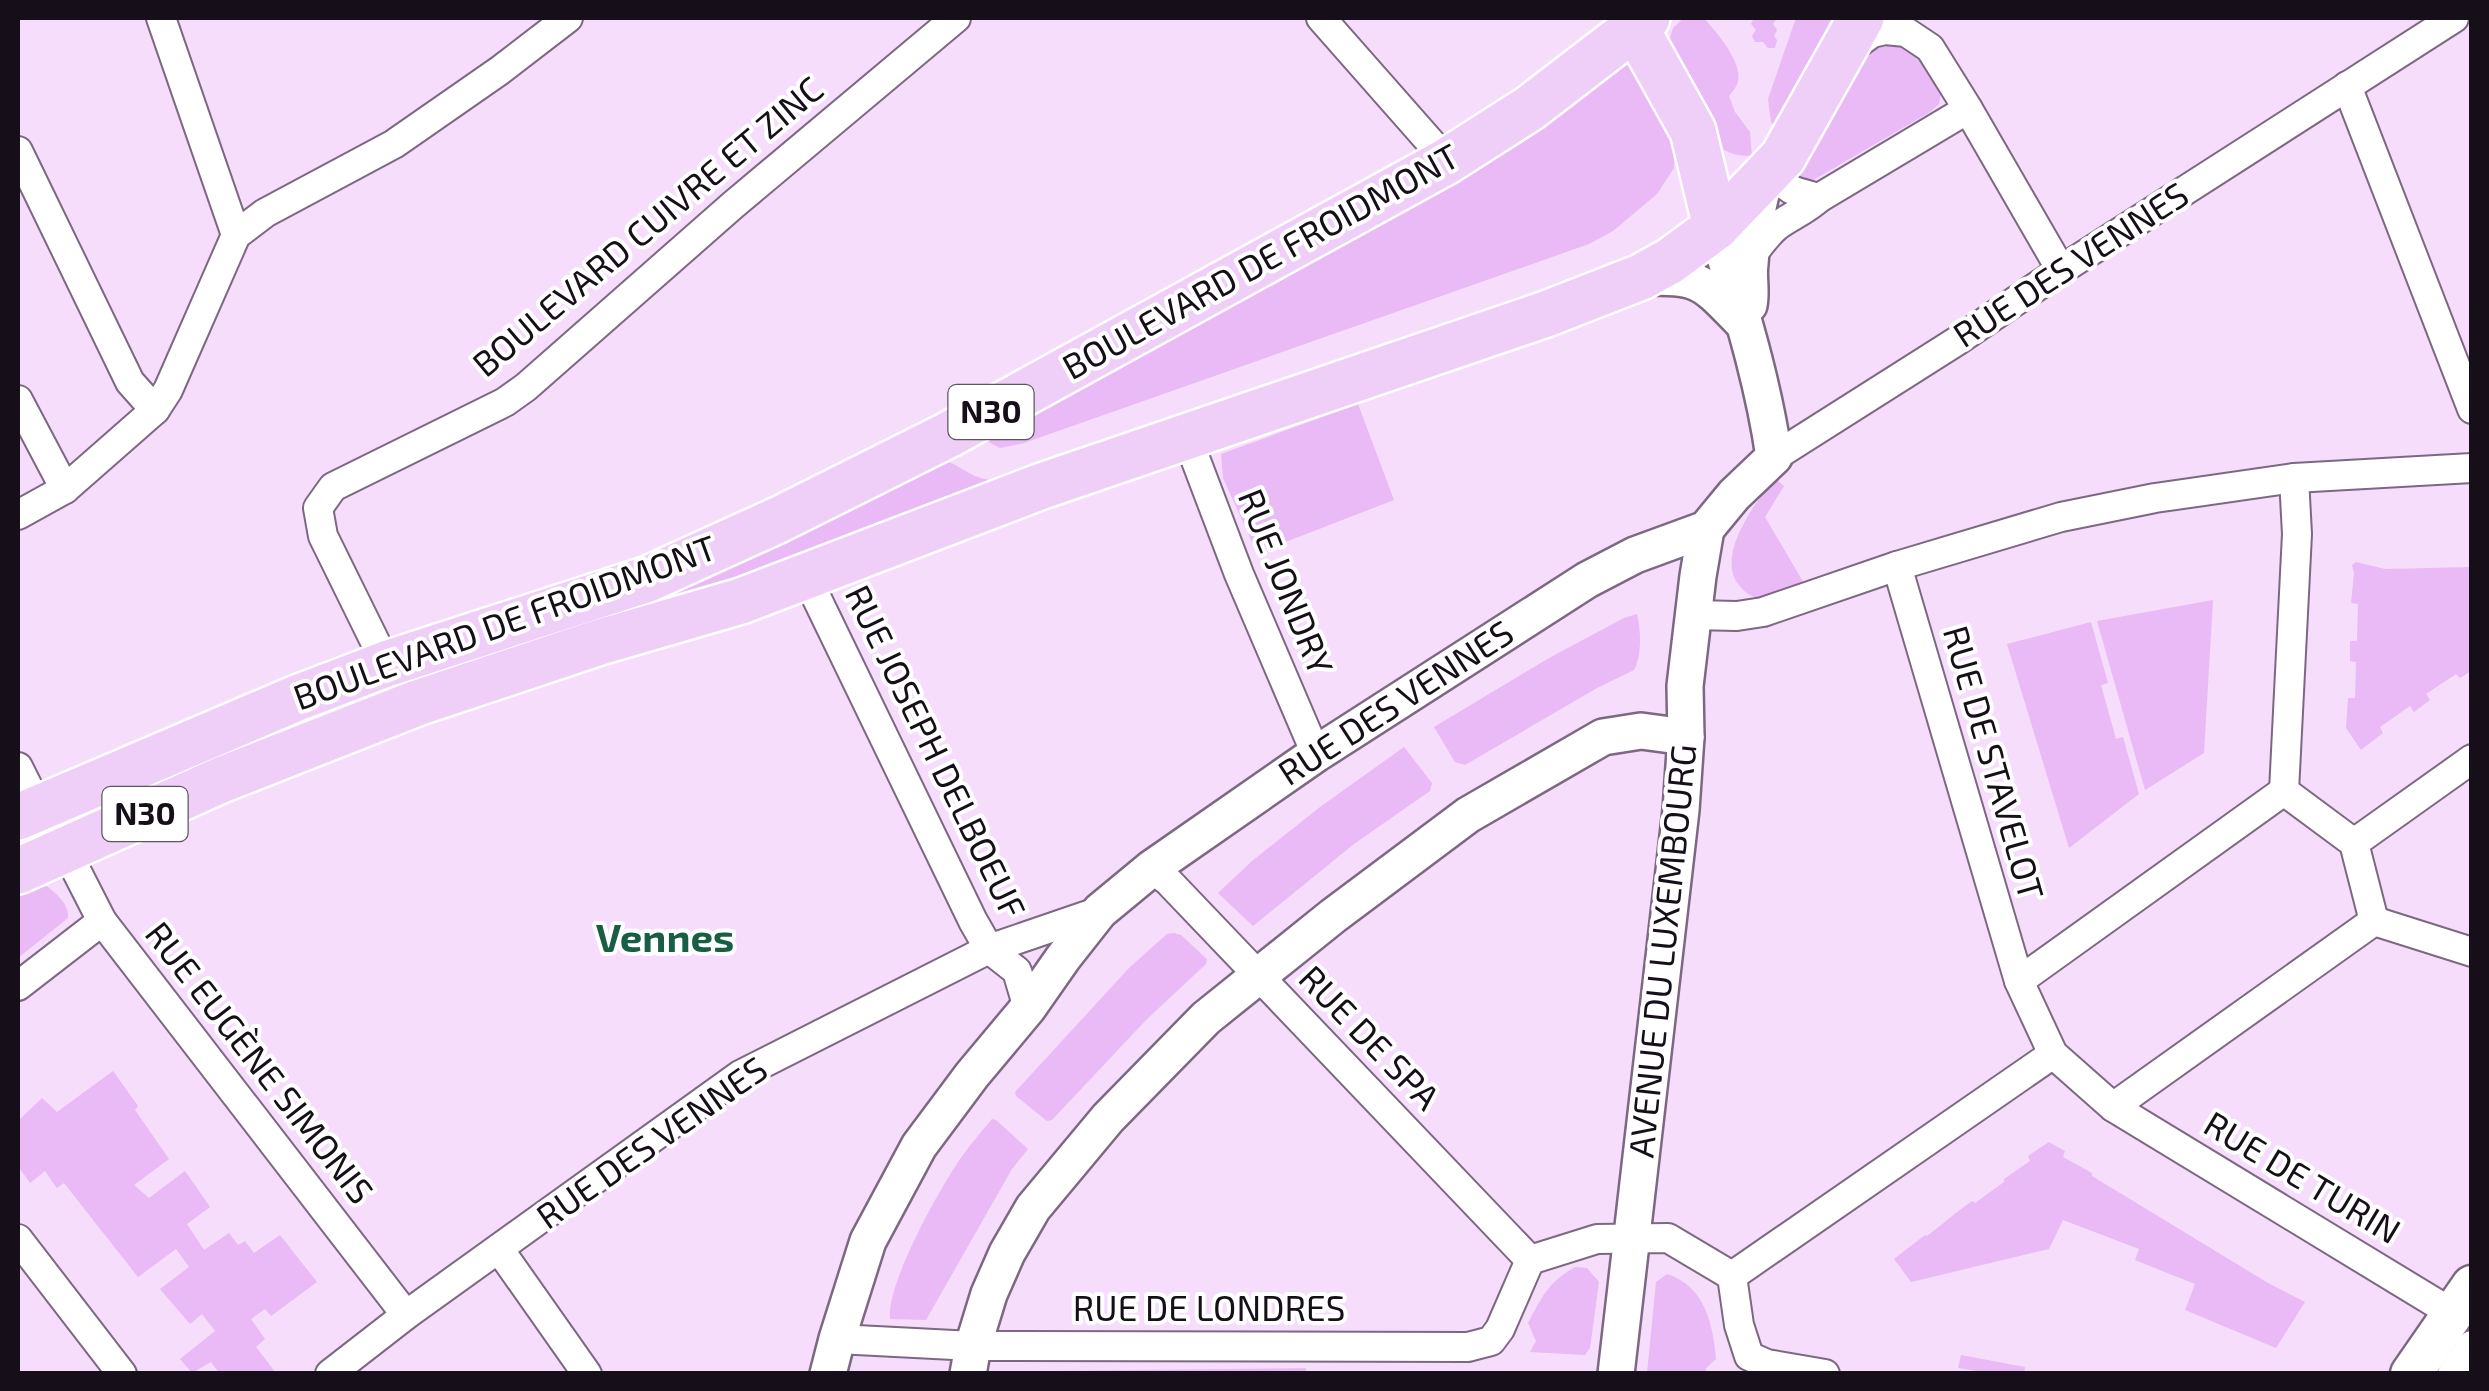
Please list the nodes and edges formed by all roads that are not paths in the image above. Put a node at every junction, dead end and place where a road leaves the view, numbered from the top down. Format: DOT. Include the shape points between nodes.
graph roads {
  1 [pos="161,18"];
  2 [pos="568,18"];
  3 [pos="956,18"];
  4 [pos="1321,18"];
  5 [pos="1921,18"];
  6 [pos="2454,18"];
  7 [pos="1639,21"];
  8 [pos="1854,30"];
  9 [pos="1930,48"];
  10 [pos="2347,86"];
  11 [pos="1968,109"];
  12 [pos="1697,145"];
  13 [pos="18,150"];
  14 [pos="1447,162"];
  15 [pos="1774,166"];
  16 [pos="1819,198"];
  17 [pos="1716,227"];
  18 [pos="236,234"];
  19 [pos="1750,258"];
  20 [pos="2061,270"];
  21 [pos="1642,277"];
  22 [pos="1745,326"];
  23 [pos="18,400"];
  24 [pos="2472,409"];
  25 [pos="155,410"];
  26 [pos="1187,437"];
  27 [pos="1774,457"];
  28 [pos="2472,468"];
  29 [pos="2294,478"];
  30 [pos="66,489"];
  31 [pos="18,515"];
  32 [pos="1706,529"];
  33 [pos="1897,566"];
  34 [pos="806,576"];
  35 [pos="1693,615"];
  36 [pos="386,664"];
  37 [pos="1686,737"];
  38 [pos="1316,754"];
  39 [pos="2472,759"];
  40 [pos="18,767"];
  41 [pos="2284,791"];
  42 [pos="28,812"];
  43 [pos="2354,843"];
  44 [pos="69,847"];
  45 [pos="1152,868"];
  46 [pos="18,871"];
  47 [pos="1100,911"];
  48 [pos="2374,920"];
  49 [pos="102,921"];
  50 [pos="989,948"];
  51 [pos="2472,952"];
  52 [pos="1258,976"];
  53 [pos="2019,980"];
  54 [pos="18,986"];
  55 [pos="1028,1008"];
  56 [pos="2053,1054"];
  57 [pos="2113,1107"];
  58 [pos="1632,1238"];
  59 [pos="18,1239"];
  60 [pos="499,1249"];
  61 [pos="1530,1260"];
  62 [pos="1732,1276"];
  63 [pos="406,1314"];
  64 [pos="2465,1315"];
  65 [pos="837,1339"];
  66 [pos="971,1360"];
  67 [pos="122,1374"];
  68 [pos="330,1374"];
  69 [pos="587,1374"];
  70 [pos="828,1374"];
  71 [pos="1616,1374"];
  72 [pos="1824,1374"];
  73 [pos="2411,1374"];
  74 [pos="2452,1374"];
  1 -- 18 [label="street"];
  2 -- 18 [label="street" via="394,144"];
  3 -- 36 [label="street, BOULEVARD CUIVRE ET ZINC" via="526,387 332,487 318,508 323,536"];
  4 -- 14 [label="street"];
  5 -- 9 [label="street"];
  6 -- 10 [label="street, RUE DES VENNES"];
  7 -- 12 [label="main road"];
  7 -- 14 [label="main road, BOULEVARD DE FROIDMONT / N30" via="1530,108"];
  8 -- 9 [label="street" via="1858,40 1884,30 1906,32"];
  8 -- 15 [label="main road, N30"];
  9 -- 11 [label="street"];
  10 -- 20 [label="street, RUE DES VENNES"];
  10 -- 24 [label="street"];
  11 -- 16 [label="street"];
  11 -- 20 [label="street"];
  12 -- 15 [label="main road" via="1735,167"];
  12 -- 17 [label="main road"];
  13 -- 25 [label="street" via="130,382"];
  14 -- 36 [label="main road, BOULEVARD DE FROIDMONT / N30" via="948,436 778,520 648,579"];
  15 -- 16 [label="street" via="1794,192"];
  15 -- 17 [label="main road, N30"];
  15 -- 19 [label="street"];
  16 -- 19 [label="street" via="1772,230"];
  17 -- 21 [label="main road, BOULEVARD DE FROIDMONT / N30"];
  17 -- 22 [label="street"];
  18 -- 25 [label="street"];
  19 -- 22 [label="street"];
  20 -- 27 [label="street, RUE DES VENNES"];
  21 -- 22 [label="street" via="1702,283"];
  21 -- 26 [label="main road, BOULEVARD DE FROIDMONT / N30"];
  22 -- 27 [label="street"];
  23 -- 30 [label="street"];
  25 -- 30 [label="street"];
  26 -- 34 [label="main road, BOULEVARD DE FROIDMONT / N30"];
  26 -- 38 [label="street, RUE JONDRY"];
  27 -- 32 [label="street, RUE DES VENNES"];
  28 -- 29 [label="street"];
  29 -- 33 [label="street" via="2060,518"];
  29 -- 41 [label="street"];
  30 -- 31 [label="street"];
  32 -- 35 [label="street, AVENUE DU LUXEMBOURG"];
  32 -- 38 [label="street, RUE DES VENNES" via="1587,580"];
  33 -- 35 [label="street" via="1763,612"];
  33 -- 53 [label="street, RUE DE STAVELOT"];
  34 -- 44 [label="main road, BOULEVARD DE FROIDMONT / N30" via="413,704"];
  34 -- 50 [label="street, RUE JOSEPH DELBOEUF"];
  35 -- 37 [label="street, AVENUE DU LUXEMBOURG"];
  36 -- 42 [label="main road, BOULEVARD DE FROIDMONT / N30"];
  37 -- 52 [label="street" via="1641,731 1584,748 1468,816"];
  37 -- 58 [label="street, AVENUE DU LUXEMBOURG"];
  38 -- 45 [label="street, RUE DES VENNES"];
  39 -- 43 [label="street"];
  40 -- 42 [label="street"];
  41 -- 43 [label="street"];
  41 -- 53 [label="street"];
  43 -- 48 [label="street"];
  44 -- 46 [label="main road, N30"];
  44 -- 49 [label="street, RUE EUGÈNE SIMONIS"];
  45 -- 47 [label="street, RUE DES VENNES"];
  45 -- 52 [label="street, RUE DE SPA"];
  47 -- 50 [label="street, RUE DES VENNES"];
  47 -- 55 [label="street"];
  48 -- 51 [label="street"];
  48 -- 57 [label="street"];
  49 -- 54 [label="street"];
  49 -- 63 [label="street, RUE EUGÈNE SIMONIS"];
  50 -- 55 [label="street, RUE JOSEPH DELBOEUF" via="1016,972"];
  50 -- 60 [label="street, RUE DES VENNES" via="740,1075"];
  52 -- 61 [label="street, RUE DE SPA"];
  52 -- 66 [label="street" via="1206,1018 1108,1118 1032,1208 989,1294"];
  53 -- 56 [label="street, RUE DE STAVELOT"];
  55 -- 65 [label="street" via="918,1146 868,1241"];
  56 -- 57 [label="street, RUE DE TURIN"];
  56 -- 62 [label="street"];
  57 -- 64 [label="street, RUE DE TURIN"];
  58 -- 61 [label="street" via="1597,1239"];
  58 -- 62 [label="street" via="1668,1238"];
  58 -- 71 [label="street, AVENUE DU LUXEMBOURG"];
  59 -- 67 [label="street"];
  60 -- 63 [label="street, RUE DES VENNES"];
  60 -- 69 [label="street"];
  61 -- 66 [label="street, RUE DE LONDRES" via="1491,1342 1468,1347"];
  62 -- 72 [label="street" via="1749,1356"];
  63 -- 68 [label="street, RUE DES VENNES"];
  64 -- 73 [label="main road"];
  64 -- 74 [label="street"];
  65 -- 66 [label="street, RUE DE LONDRES"];
  65 -- 70 [label="street"];
}
